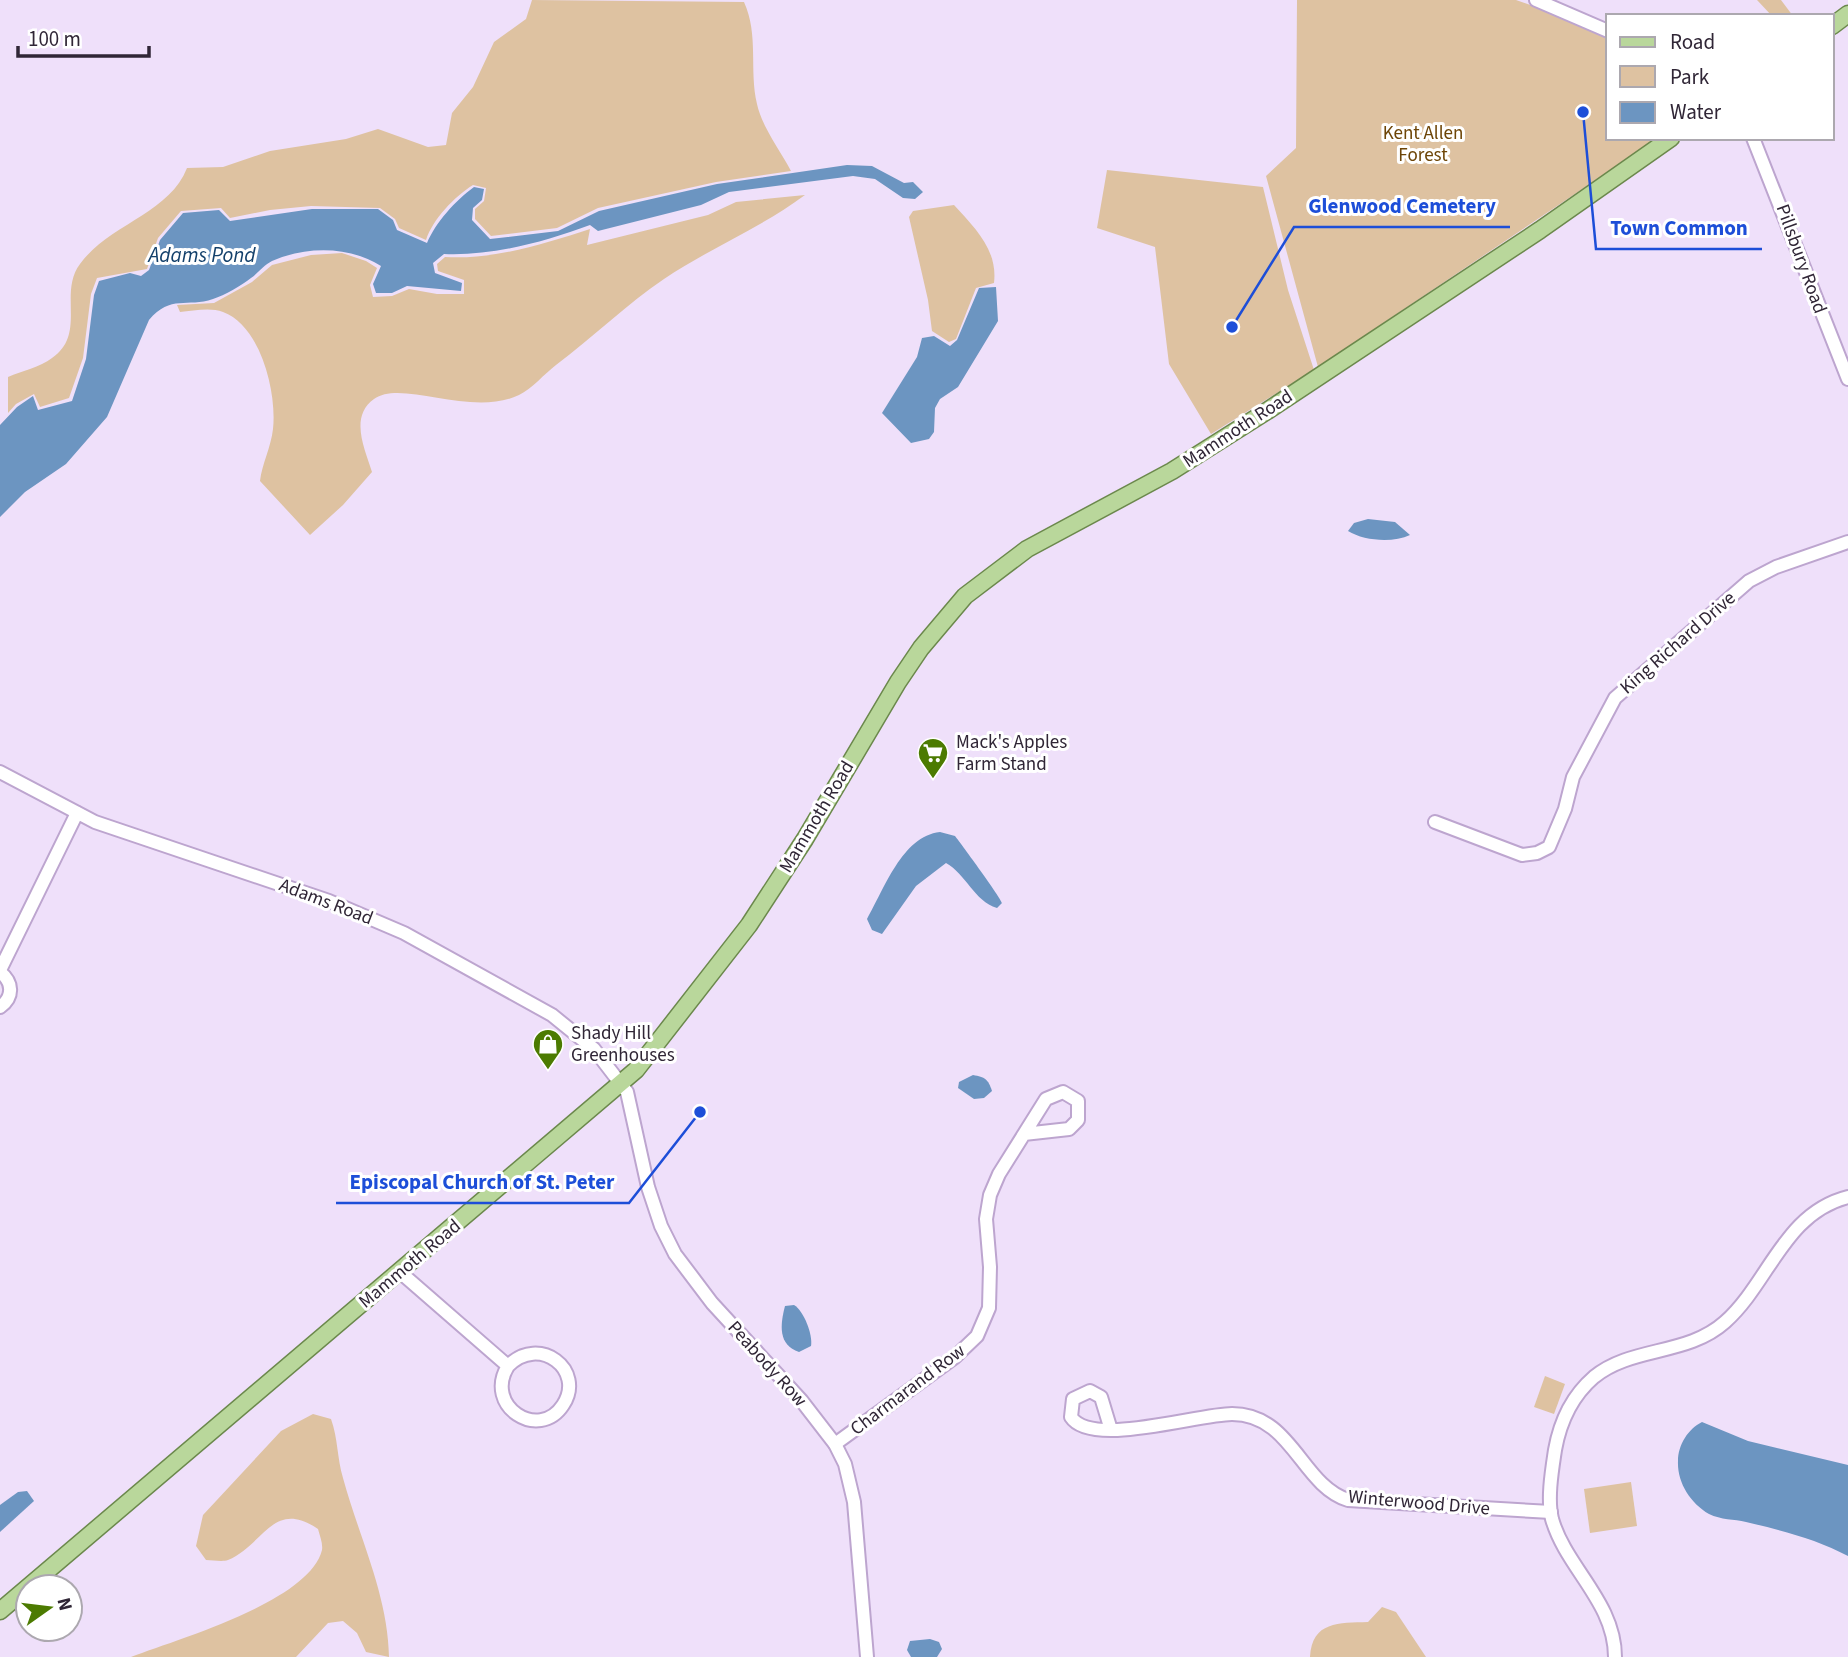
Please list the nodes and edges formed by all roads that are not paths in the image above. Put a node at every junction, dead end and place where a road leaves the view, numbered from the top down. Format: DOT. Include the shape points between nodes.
graph roads {
  1 [pos="1536,0"];
  2 [pos="1606,30"];
  3 [pos="1668,140"];
  4 [pos="1755,140"];
  5 [pos="1848,379"];
  6 [pos="1848,542"];
  7 [pos="0,772"];
  8 [pos="77,813"];
  9 [pos="1435,822"];
  10 [pos="0,971"];
  11 [pos="0,1007"];
  12 [pos="622,1084"];
  13 [pos="1024,1135"];
  14 [pos="1848,1196"];
  15 [pos="400,1272"];
  16 [pos="509,1366"];
  17 [pos="1111,1430"];
  18 [pos="835,1444"];
  19 [pos="1551,1512"];
  20 [pos="0,1611"];
  21 [pos="867,1657"];
  22 [pos="1615,1657"];
  1 -- 2 [label="street"];
  3 -- 12 [label="main road, Mammoth Road" via="1257,418 1172,471 1027,549 965,596 898,682 749,925"];
  4 -- 5 [label="street, Pillsbury Road"];
  6 -- 9 [label="street, King Richard Drive" via="1749,581 1615,698 1573,777 1549,847 1522,855"];
  7 -- 8 [label="street, Adams Road"];
  8 -- 10 [label="street"];
  8 -- 12 [label="street, Adams Road" via="329,901 404,933 570,1026"];
  10 -- 11 [label="street" via="10,990"];
  12 -- 15 [label="main road, Mammoth Road"];
  12 -- 18 [label="street, Peabody Row" via="648,1187 675,1254 699,1288"];
  13 -- 13 [label="street, Charmarand Row" via="1051,1095 1063,1091 1078,1101 1080,1114 1069,1129"];
  13 -- 18 [label="street, Charmarand Row" via="990,1195 986,1219 990,1298 987,1318 977,1336"];
  14 -- 19 [label="street" via="1808,1216 1730,1317 1708,1335 1630,1359 1584,1387 1558,1435"];
  15 -- 16 [label="street"];
  15 -- 20 [label="main road, Mammoth Road"];
  16 -- 16 [label="street" via="502,1391 515,1414 541,1420 563,1405 568,1381 555,1359 530,1353"];
  17 -- 19 [label="street, Winterwood Drive" via="1241,1415 1272,1426 1335,1493 1348,1500"];
  18 -- 21 [label="street, Peabody Row" via="854,1502"];
  19 -- 22 [label="street" via="1609,1620"];
}
